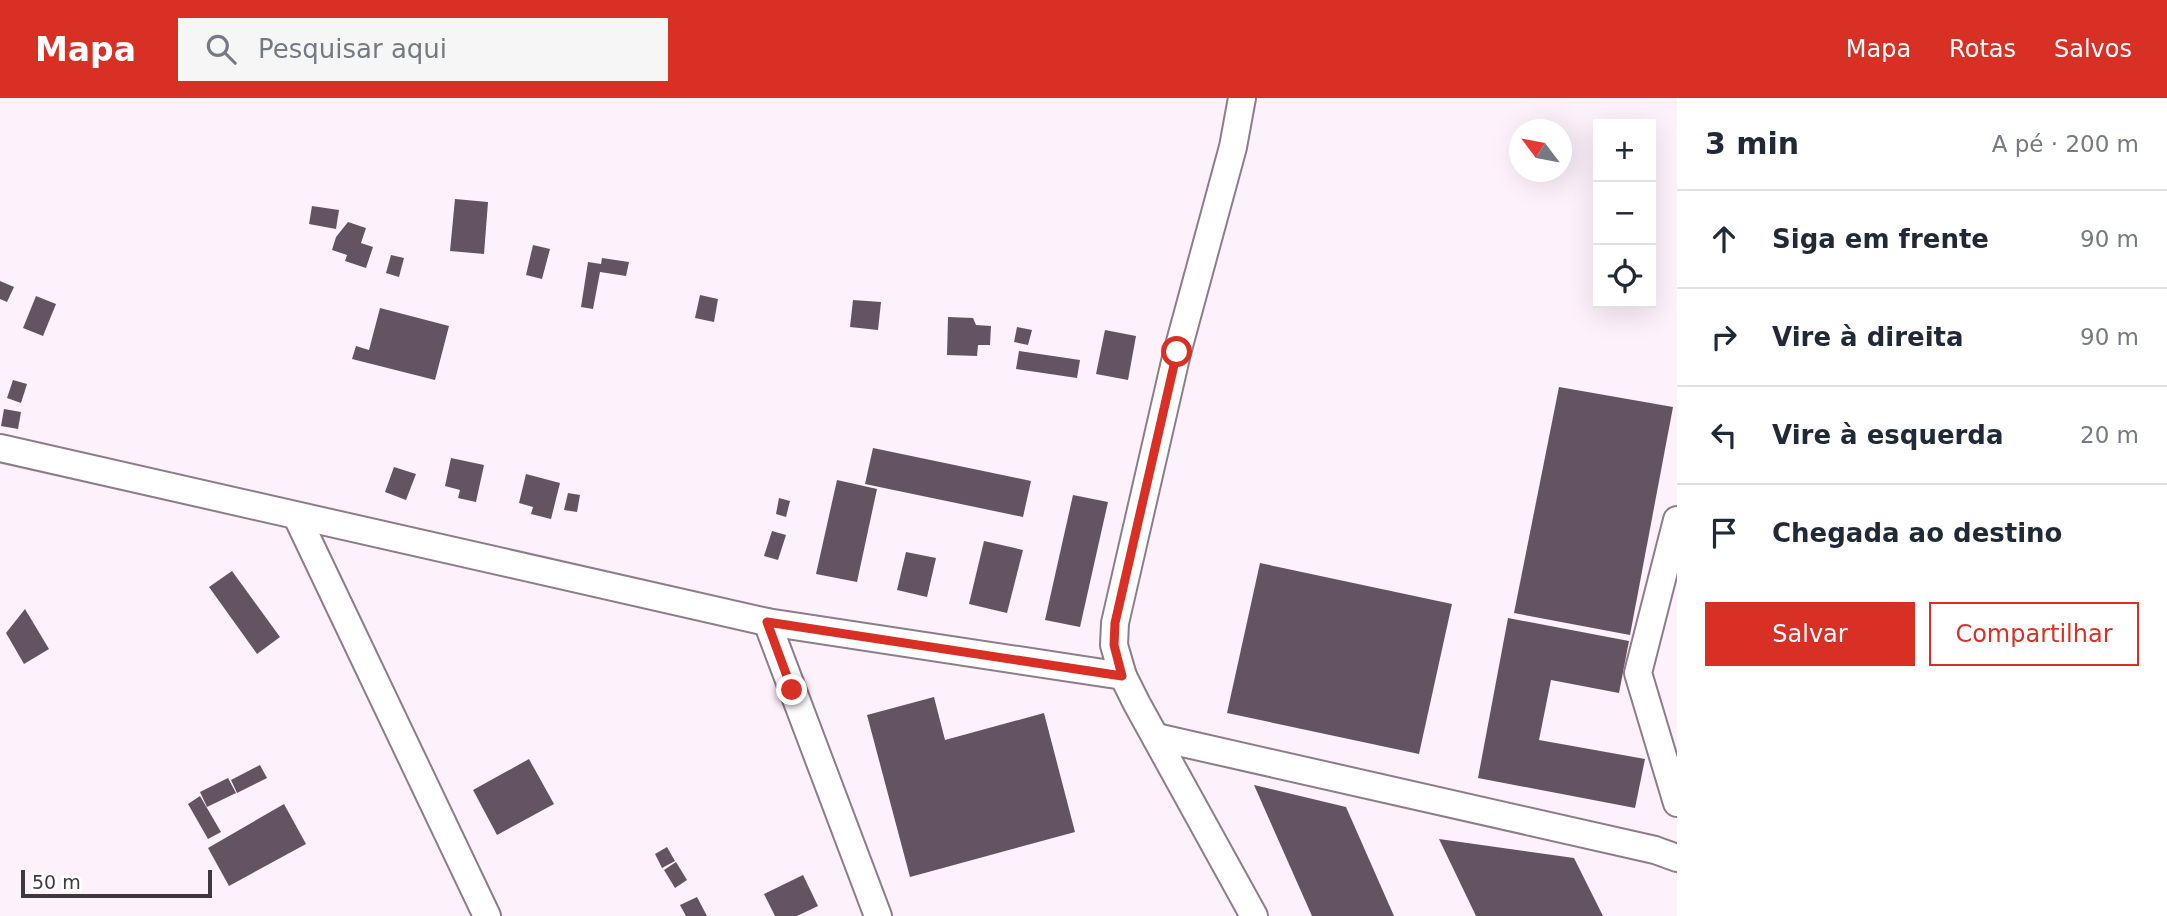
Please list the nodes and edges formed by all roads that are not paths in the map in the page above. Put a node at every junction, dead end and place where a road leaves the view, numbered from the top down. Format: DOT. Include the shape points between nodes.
graph roads {
  1 [pos="1242,98"];
  2 [pos="0,448"];
  3 [pos="297,517"];
  4 [pos="1677,520"];
  5 [pos="767,622"];
  6 [pos="1122,676"];
  7 [pos="1156,737"];
  8 [pos="1677,803"];
  9 [pos="1677,858"];
  10 [pos="487,916"];
  11 [pos="878,916"];
  12 [pos="1254,916"];
  1 -- 6 [label="street" via="1115,623 1114,645"];
  2 -- 3 [label="street"];
  3 -- 5 [label="street"];
  3 -- 10 [label="street"];
  4 -- 8 [label="street" via="1637,673"];
  5 -- 6 [label="street"];
  5 -- 11 [label="street"];
  6 -- 7 [label="street"];
  7 -- 9 [label="street"];
  7 -- 12 [label="street"];
}
